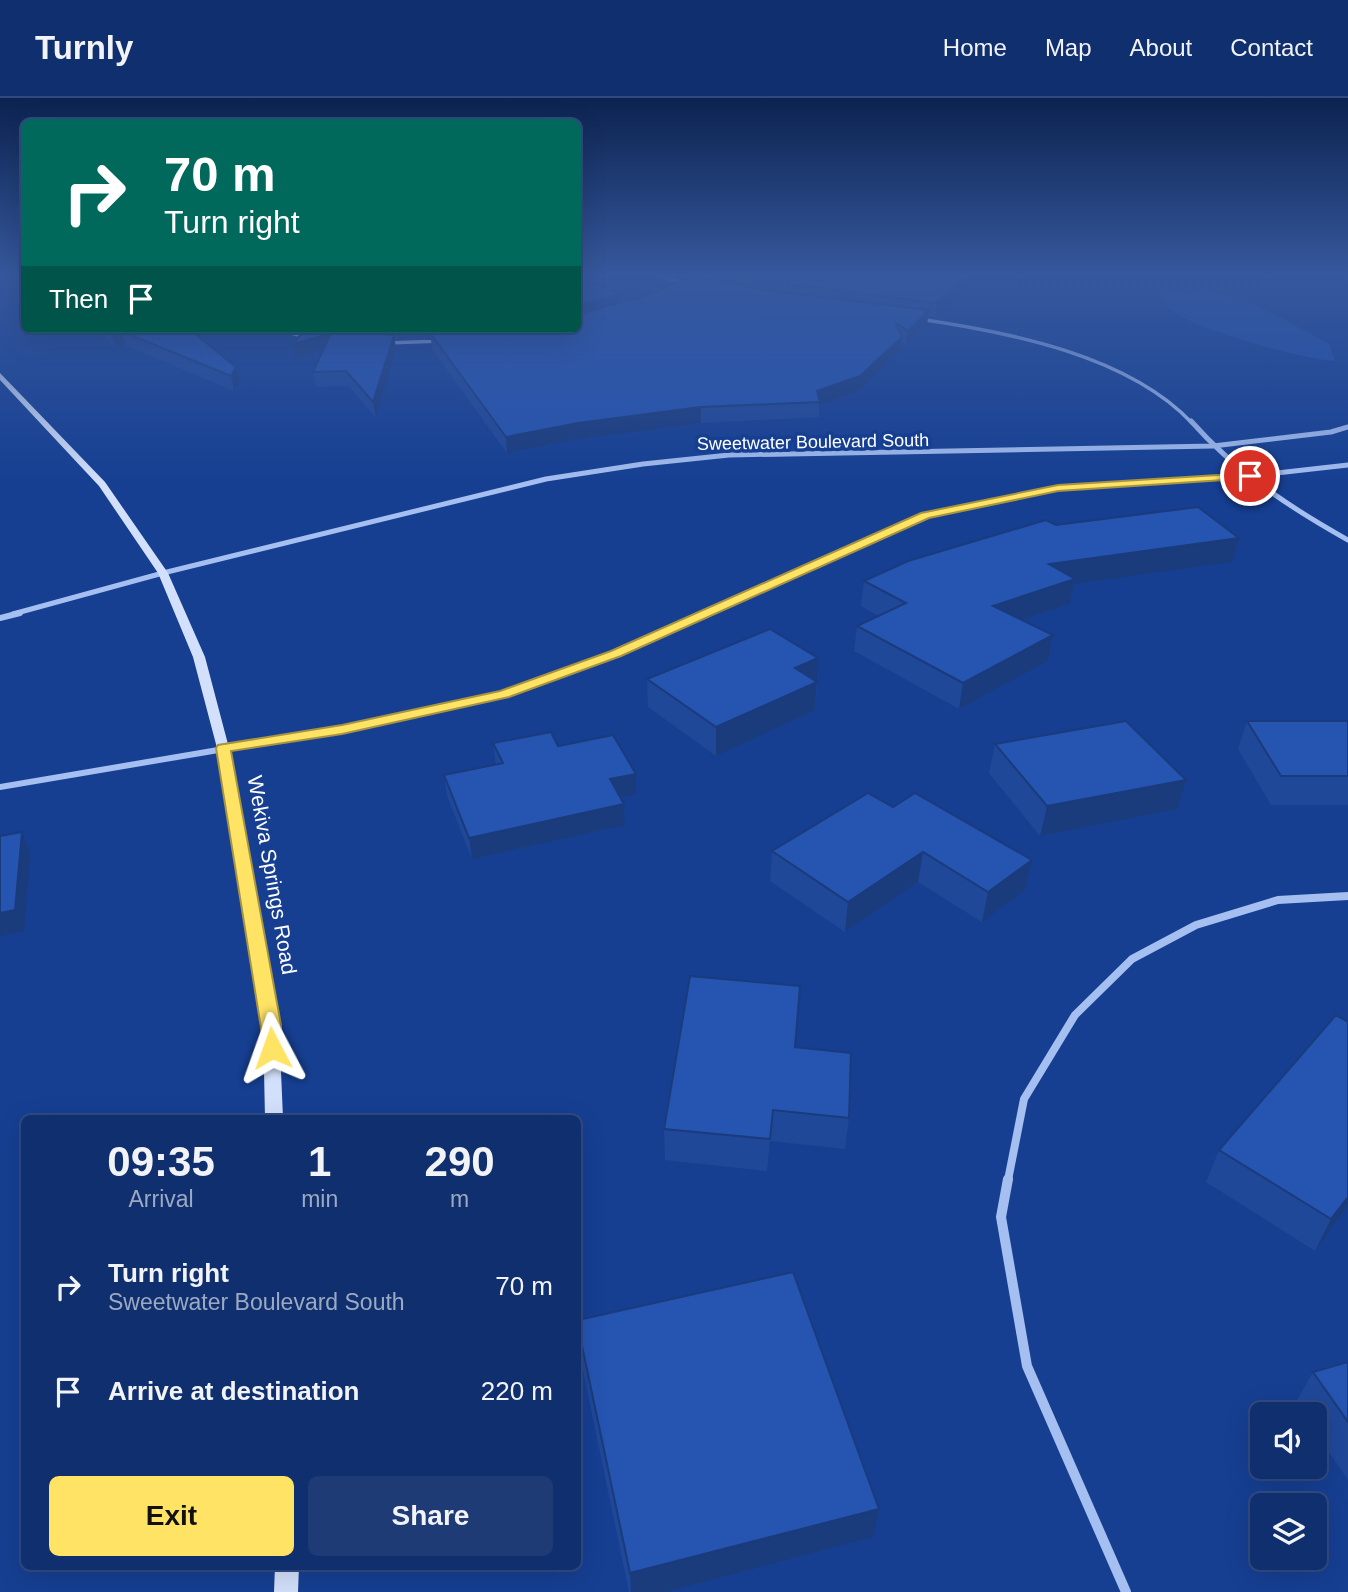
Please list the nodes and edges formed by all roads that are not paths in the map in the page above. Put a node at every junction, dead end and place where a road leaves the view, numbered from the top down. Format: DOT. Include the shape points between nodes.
graph roads {
  1 [pos="381,344"];
  2 [pos="388,344"];
  3 [pos="1037,344"];
  4 [pos="0,375"];
  5 [pos="1348,427"];
  6 [pos="1213,446"];
  7 [pos="1348,464"];
  8 [pos="1250,476"];
  9 [pos="1348,540"];
  10 [pos="163,573"];
  11 [pos="0,618"];
  12 [pos="223,748"];
  13 [pos="0,787"];
  14 [pos="1348,896"];
  15 [pos="274,1115"];
  16 [pos="287,1570"];
  17 [pos="286,1592"];
  18 [pos="1126,1592"];
  1 -- 2 [label="street"];
  3 -- 6 [label="street" via="1085,359 1153,393 1185,415"];
  4 -- 10 [label="main road, Wekiva Springs Road" via="102,484"];
  5 -- 6 [label="street, Sweetwater Boulevard South"];
  6 -- 8 [label="street"];
  6 -- 10 [label="street, Sweetwater Boulevard South" via="729,455 643,464 545,479"];
  7 -- 8 [label="street"];
  8 -- 9 [label="street" via="1292,510"];
  8 -- 12 [label="street" via="1058,488 925,515 616,654 504,694 342,729"];
  10 -- 11 [label="street, Sweetwater Boulevard South"];
  10 -- 12 [label="main road, Wekiva Springs Road" via="199,657"];
  12 -- 13 [label="street"];
  12 -- 15 [label="main road, Wekiva Springs Road" via="271,1025"];
  14 -- 18 [label="street" via="1278,900 1196,925 1132,959 1075,1015 1024,1099 1001,1217 1027,1367"];
  16 -- 17 [label="main road"];
}
